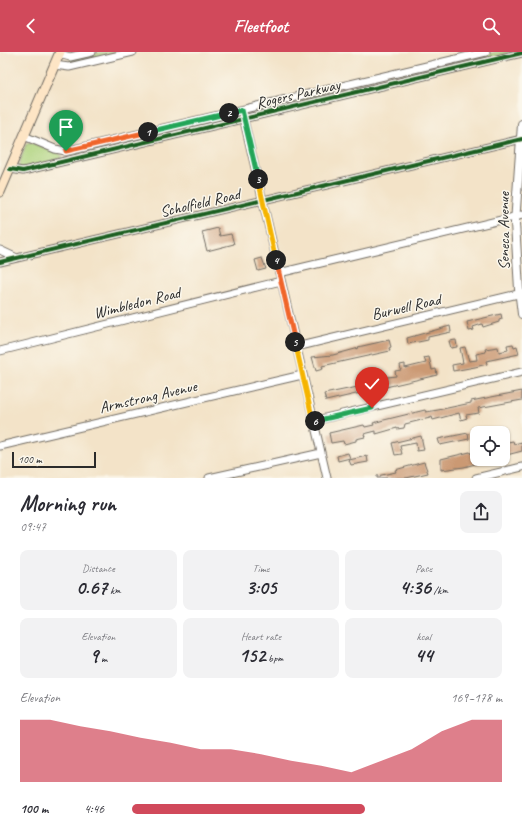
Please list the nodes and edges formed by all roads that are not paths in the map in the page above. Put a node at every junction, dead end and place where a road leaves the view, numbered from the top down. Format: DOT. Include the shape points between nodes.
graph roads {
  1 [pos="92,52"];
  2 [pos="133,52"];
  3 [pos="486,52"];
  4 [pos="59,53"];
  5 [pos="522,53"];
  6 [pos="54,65"];
  7 [pos="375,78"];
  8 [pos="377,87"];
  9 [pos="242,110"];
  10 [pos="226,114"];
  11 [pos="244,119"];
  12 [pos="228,123"];
  13 [pos="522,124"];
  14 [pos="24,136"];
  15 [pos="522,139"];
  16 [pos="66,151"];
  17 [pos="68,160"];
  18 [pos="10,169"];
  19 [pos="0,192"];
  20 [pos="262,200"];
  21 [pos="519,216"];
  22 [pos="0,250"];
  23 [pos="18,258"];
  24 [pos="0,262"];
  25 [pos="279,273"];
  26 [pos="281,281"];
  27 [pos="520,294"];
  28 [pos="522,314"];
  29 [pos="296,347"];
  30 [pos="0,351"];
  31 [pos="522,372"];
  32 [pos="302,375"];
  33 [pos="313,421"];
  34 [pos="0,446"];
  35 [pos="321,453"];
  36 [pos="522,467"];
  37 [pos="209,478"];
  38 [pos="327,478"];
  39 [pos="476,478"];
  1 -- 4 [label="street" via="70,57"];
  2 -- 6 [label="street" via="69,67"];
  3 -- 7 [label="street, Rogers Parkway"];
  4 -- 6 [label="main road"];
  5 -- 8 [label="street, Rogers Parkway"];
  6 -- 14 [label="main road"];
  7 -- 8 [label="street"];
  7 -- 9 [label="street, Rogers Parkway"];
  8 -- 11 [label="street, Rogers Parkway"];
  9 -- 10 [label="street, Rogers Parkway"];
  9 -- 11 [label="street"];
  10 -- 12 [label="street"];
  10 -- 16 [label="street, Rogers Parkway"];
  11 -- 12 [label="street, Rogers Parkway"];
  11 -- 20 [label="street"];
  12 -- 17 [label="street, Rogers Parkway"];
  13 -- 15 [label="street, Seneca Avenue"];
  14 -- 16 [label="street, Rogers Parkway"];
  14 -- 18 [label="main road"];
  15 -- 20 [label="street, Scholfield Road"];
  15 -- 21 [label="street, Seneca Avenue"];
  16 -- 17 [label="street"];
  17 -- 18 [label="street, Rogers Parkway" via="23,171"];
  18 -- 19 [label="main road"];
  20 -- 23 [label="street, Scholfield Road"];
  20 -- 25 [label="street"];
  21 -- 25 [label="street"];
  21 -- 27 [label="street, Seneca Avenue"];
  22 -- 23 [label="street"];
  23 -- 24 [label="street, Scholfield Road"];
  25 -- 26 [label="street"];
  26 -- 29 [label="street"];
  26 -- 30 [label="street, Wimbledon Road"];
  27 -- 28 [label="street, Seneca Avenue"];
  27 -- 29 [label="street, Burwell Road"];
  29 -- 32 [label="street"];
  31 -- 33 [label="street"];
  32 -- 33 [label="street"];
  32 -- 34 [label="street, Armstrong Avenue"];
  33 -- 35 [label="street"];
  35 -- 37 [label="street"];
  35 -- 38 [label="street"];
  36 -- 39 [label="street"];
}
